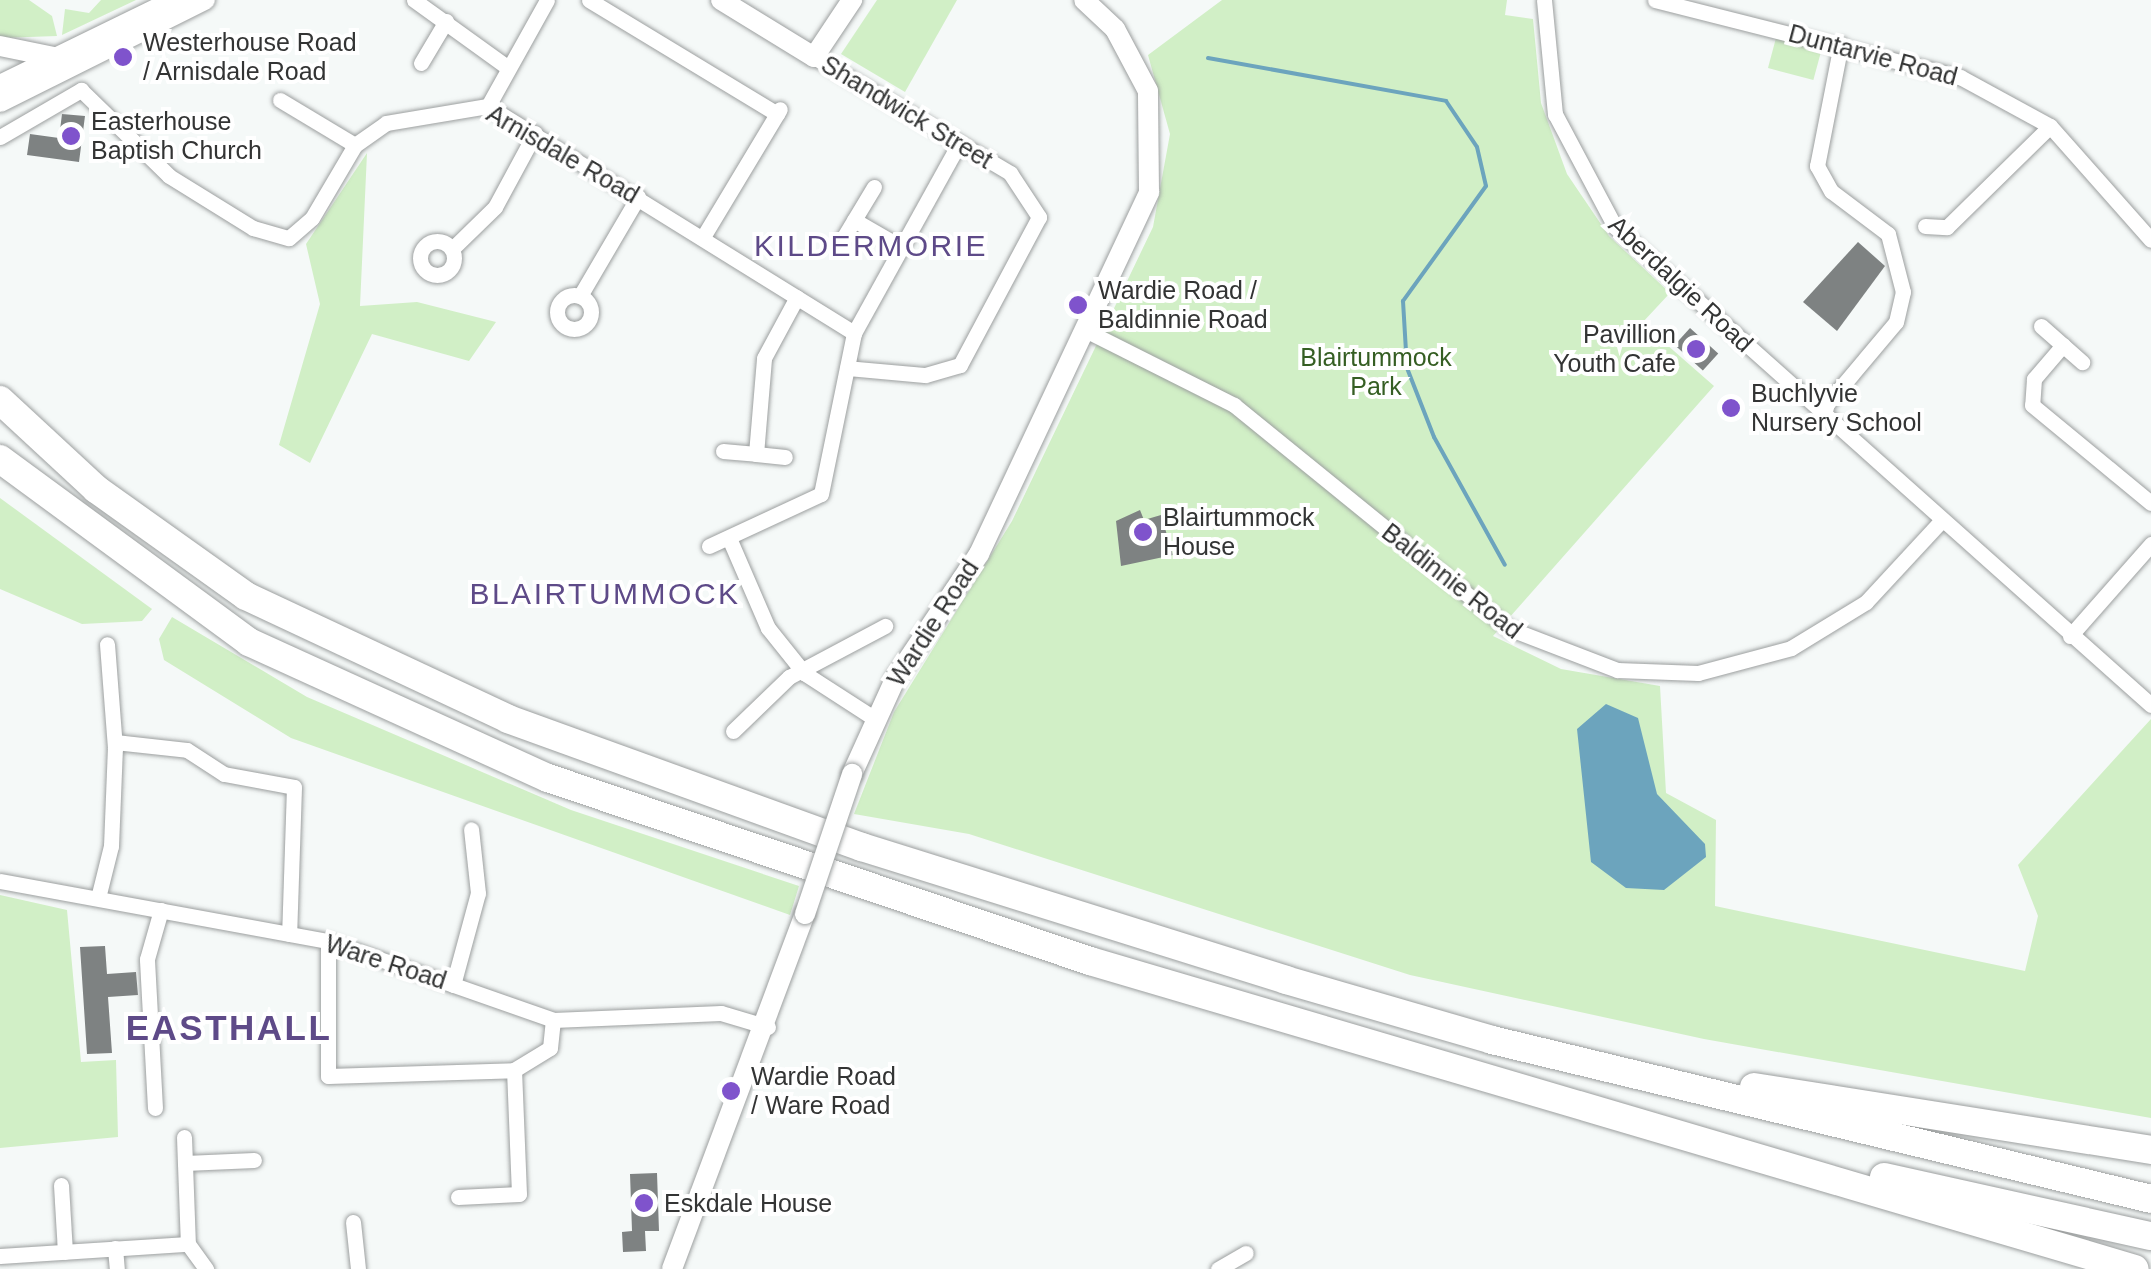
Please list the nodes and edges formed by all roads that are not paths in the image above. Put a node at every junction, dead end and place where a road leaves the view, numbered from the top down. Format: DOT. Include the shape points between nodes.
graph roads {
  1 [pos="174,0"];
  2 [pos="205,0"];
  3 [pos="414,0"];
  4 [pos="547,0"];
  5 [pos="589,0"];
  6 [pos="721,0"];
  7 [pos="852,0"];
  8 [pos="1084,0"];
  9 [pos="1544,0"];
  10 [pos="1655,0"];
  11 [pos="1704,6"];
  12 [pos="446,21"];
  13 [pos="1841,44"];
  14 [pos="0,46"];
  15 [pos="814,56"];
  16 [pos="56,57"];
  17 [pos="421,64"];
  18 [pos="504,65"];
  19 [pos="1,95"];
  20 [pos="280,100"];
  21 [pos="488,106"];
  22 [pos="2050,126"];
  23 [pos="536,133"];
  24 [pos="0,137"];
  25 [pos="958,145"];
  26 [pos="355,146"];
  27 [pos="874,187"];
  28 [pos="638,197"];
  29 [pos="854,220"];
  30 [pos="1924,226"];
  31 [pos="702,237"];
  32 [pos="2151,239"];
  33 [pos="842,240"];
  34 [pos="900,247"];
  35 [pos="452,249"];
  36 [pos="580,296"];
  37 [pos="797,297"];
  38 [pos="2042,326"];
  39 [pos="1085,330"];
  40 [pos="854,333"];
  41 [pos="2062,345"];
  42 [pos="2082,362"];
  43 [pos="847,368"];
  44 [pos="0,400"];
  45 [pos="1820,411"];
  46 [pos="723,451"];
  47 [pos="756,454"];
  48 [pos="785,457"];
  49 [pos="0,459"];
  50 [pos="2151,504"];
  51 [pos="1942,520"];
  52 [pos="729,538"];
  53 [pos="2151,544"];
  54 [pos="708,546"];
  55 [pos="884,626"];
  56 [pos="2070,636"];
  57 [pos="107,644"];
  58 [pos="804,673"];
  59 [pos="2151,705"];
  60 [pos="875,719"];
  61 [pos="733,731"];
  62 [pos="115,742"];
  63 [pos="471,829"];
  64 [pos="0,881"];
  65 [pos="98,898"];
  66 [pos="160,910"];
  67 [pos="289,934"];
  68 [pos="328,941"];
  69 [pos="454,985"];
  70 [pos="554,1020"];
  71 [pos="768,1027"];
  72 [pos="1492,1040"];
  73 [pos="514,1070"];
  74 [pos="1481,1076"];
  75 [pos="155,1108"];
  76 [pos="184,1137"];
  77 [pos="2151,1150"];
  78 [pos="254,1160"];
  79 [pos="185,1163"];
  80 [pos="62,1185"];
  81 [pos="458,1197"];
  82 [pos="2151,1199"];
  83 [pos="353,1222"];
  84 [pos="2151,1236"];
  85 [pos="188,1244"];
  86 [pos="116,1248"];
  87 [pos="65,1252"];
  88 [pos="1246,1254"];
  89 [pos="0,1256"];
  90 [pos="117,1269"];
  91 [pos="206,1269"];
  92 [pos="358,1269"];
  93 [pos="672,1269"];
  94 [pos="1218,1269"];
  95 [pos="2135,1269"];
  1 -- 16 [label="street"];
  2 -- 19 [label="street"];
  3 -- 12 [label="street"];
  4 -- 18 [label="street"];
  5 -- 31 [label="street" via="779,112"];
  6 -- 15 [label="street, Shandwick Street"];
  7 -- 15 [label="street"];
  8 -- 39 [label="street, Wardie Road" via="1137,63 1156,143 1144,207"];
  9 -- 45 [label="street, Aberdalgie Road" via="1548,86 1586,186 1627,239"];
  10 -- 11 [label="street, Duntarvie Road"];
  11 -- 13 [label="street, Duntarvie Road"];
  12 -- 17 [label="street"];
  12 -- 18 [label="street"];
  13 -- 22 [label="street, Duntarvie Road" via="1960,77"];
  13 -- 45 [label="street" via="1817,166 1831,191 1888,234 1902,292 1889,333"];
  14 -- 16 [label="street"];
  15 -- 25 [label="street, Shandwick Street"];
  16 -- 19 [label="street"];
  18 -- 21 [label="street"];
  20 -- 26 [label="street"];
  21 -- 23 [label="street, Arnisdale Road"];
  21 -- 26 [label="street, Arnisdale Road" via="416,112"];
  22 -- 30 [label="street" via="1947,227"];
  22 -- 32 [label="street, Duntarvie Road"];
  23 -- 28 [label="street, Arnisdale Road"];
  23 -- 35 [label="street" via="495,207"];
  24 -- 26 [label="street" via="80,90 169,176 278,239 312,218"];
  25 -- 34 [label="street"];
  25 -- 43 [label="street, Shandwick Street" via="1010,173 1034,201 1036,235 953,370"];
  27 -- 29 [label="street"];
  28 -- 31 [label="street, Arnisdale Road"];
  28 -- 36 [label="street"];
  29 -- 33 [label="street"];
  29 -- 34 [label="street"];
  31 -- 37 [label="street, Arnisdale Road"];
  34 -- 40 [label="street"];
  37 -- 40 [label="street, Arnisdale Road"];
  37 -- 47 [label="street" via="764,358"];
  38 -- 41 [label="street"];
  39 -- 51 [label="street, Baldinnie Road" via="1234,406 1508,628 1605,667 1698,673 1791,648 1866,602"];
  39 -- 60 [label="street, Wardie Road" via="979,554"];
  40 -- 43 [label="street"];
  41 -- 42 [label="street"];
  41 -- 50 [label="street" via="2034,380 2032,406"];
  43 -- 52 [label="street" via="822,494"];
  44 -- 72 [label="highway" via="96,490 246,596 508,719 862,847"];
  45 -- 51 [label="street, Aberdalgie Road"];
  46 -- 47 [label="street"];
  47 -- 48 [label="street"];
  49 -- 74 [label="highway" via="249,642 457,741 985,928"];
  51 -- 56 [label="street, Aberdalgie Road"];
  52 -- 54 [label="street"];
  52 -- 58 [label="street" via="768,628"];
  53 -- 56 [label="street"];
  55 -- 58 [label="street"];
  56 -- 59 [label="street, Aberdalgie Road"];
  57 -- 62 [label="street"];
  58 -- 60 [label="street"];
  58 -- 61 [label="street"];
  60 -- 71 [label="street, Wardie Road, bridge"];
  62 -- 65 [label="street" via="111,846"];
  62 -- 67 [label="street" via="187,750 224,774 294,787"];
  63 -- 69 [label="street" via="478,893"];
  64 -- 65 [label="street, Ware Road"];
  65 -- 66 [label="street, Ware Road"];
  66 -- 67 [label="street, Ware Road"];
  66 -- 75 [label="street" via="147,959"];
  67 -- 68 [label="street, Ware Road"];
  68 -- 69 [label="street, Ware Road"];
  68 -- 73 [label="street" via="328,1076"];
  69 -- 70 [label="street, Ware Road"];
  70 -- 71 [label="street, Ware Road" via="721,1013"];
  70 -- 73 [label="street" via="550,1048"];
  71 -- 93 [label="street, Wardie Road"];
  72 -- 77 [label="highway"];
  72 -- 82 [label="highway"];
  73 -- 81 [label="street" via="519,1194"];
  74 -- 84 [label="highway"];
  74 -- 95 [label="highway"];
  76 -- 79 [label="street"];
  78 -- 79 [label="street"];
  79 -- 85 [label="street"];
  80 -- 87 [label="street"];
  83 -- 92 [label="street"];
  85 -- 86 [label="street"];
  85 -- 91 [label="street"];
  86 -- 87 [label="street"];
  86 -- 90 [label="street"];
  87 -- 89 [label="street"];
  88 -- 94 [label="street"];
}
